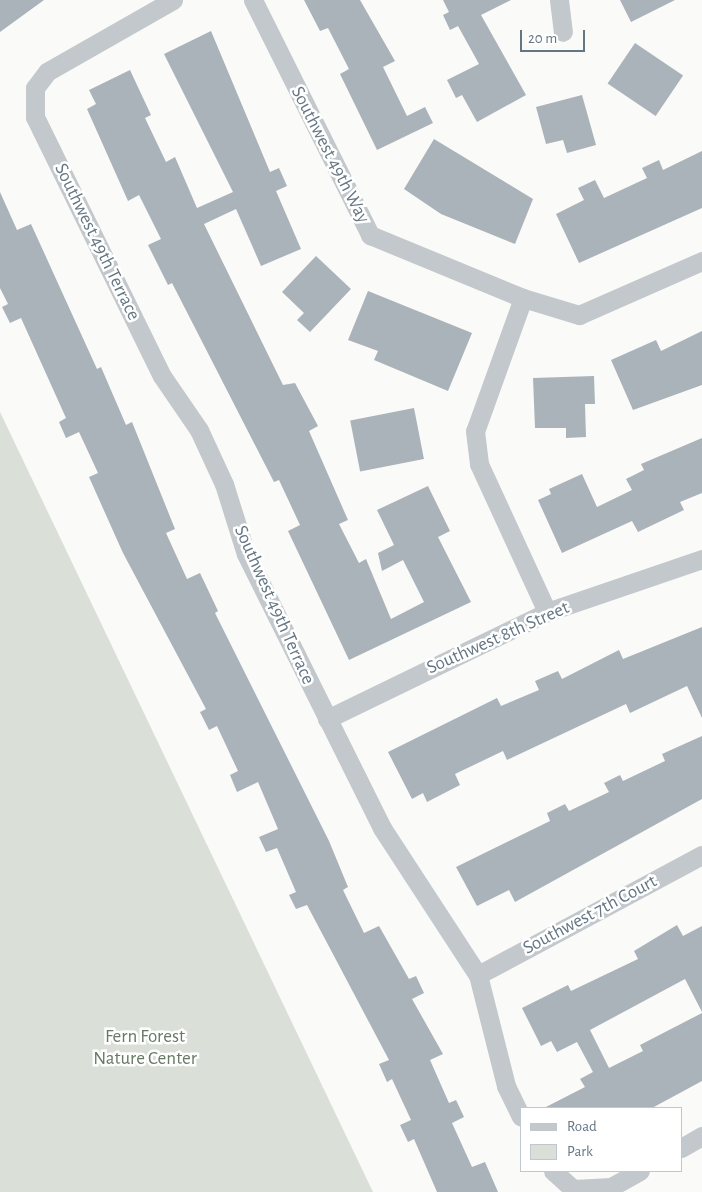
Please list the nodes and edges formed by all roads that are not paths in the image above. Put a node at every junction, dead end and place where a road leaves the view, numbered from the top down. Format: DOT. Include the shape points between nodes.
graph roads {
  1 [pos="172,0"];
  2 [pos="253,0"];
  3 [pos="559,0"];
  4 [pos="563,32"];
  5 [pos="702,261"];
  6 [pos="523,298"];
  7 [pos="702,559"];
  8 [pos="547,612"];
  9 [pos="327,719"];
  10 [pos="702,855"];
  11 [pos="478,976"];
  12 [pos="520,1115"];
  13 [pos="702,1136"];
  14 [pos="682,1147"];
  15 [pos="554,1172"];
  16 [pos="638,1172"];
  1 -- 9 [label="street, Southwest 49th Terrace" via="47,72 35,88 35,117 162,376 199,430 224,484 246,554"];
  2 -- 6 [label="street, Southwest 49th Way" via="370,235"];
  3 -- 4 [label="street"];
  5 -- 6 [label="street, Southwest 49th Way" via="579,315"];
  6 -- 8 [label="street" via="475,431 479,464"];
  7 -- 8 [label="street, Southwest 8th Street"];
  8 -- 9 [label="street, Southwest 8th Street"];
  9 -- 11 [label="street, Southwest 49th Terrace" via="382,828"];
  10 -- 11 [label="street, Southwest 7th Court"];
  11 -- 12 [label="street, Southwest 49th Terrace" via="506,1086"];
  13 -- 14 [label="street"];
  15 -- 16 [label="street" via="574,1189 611,1187"];
}
